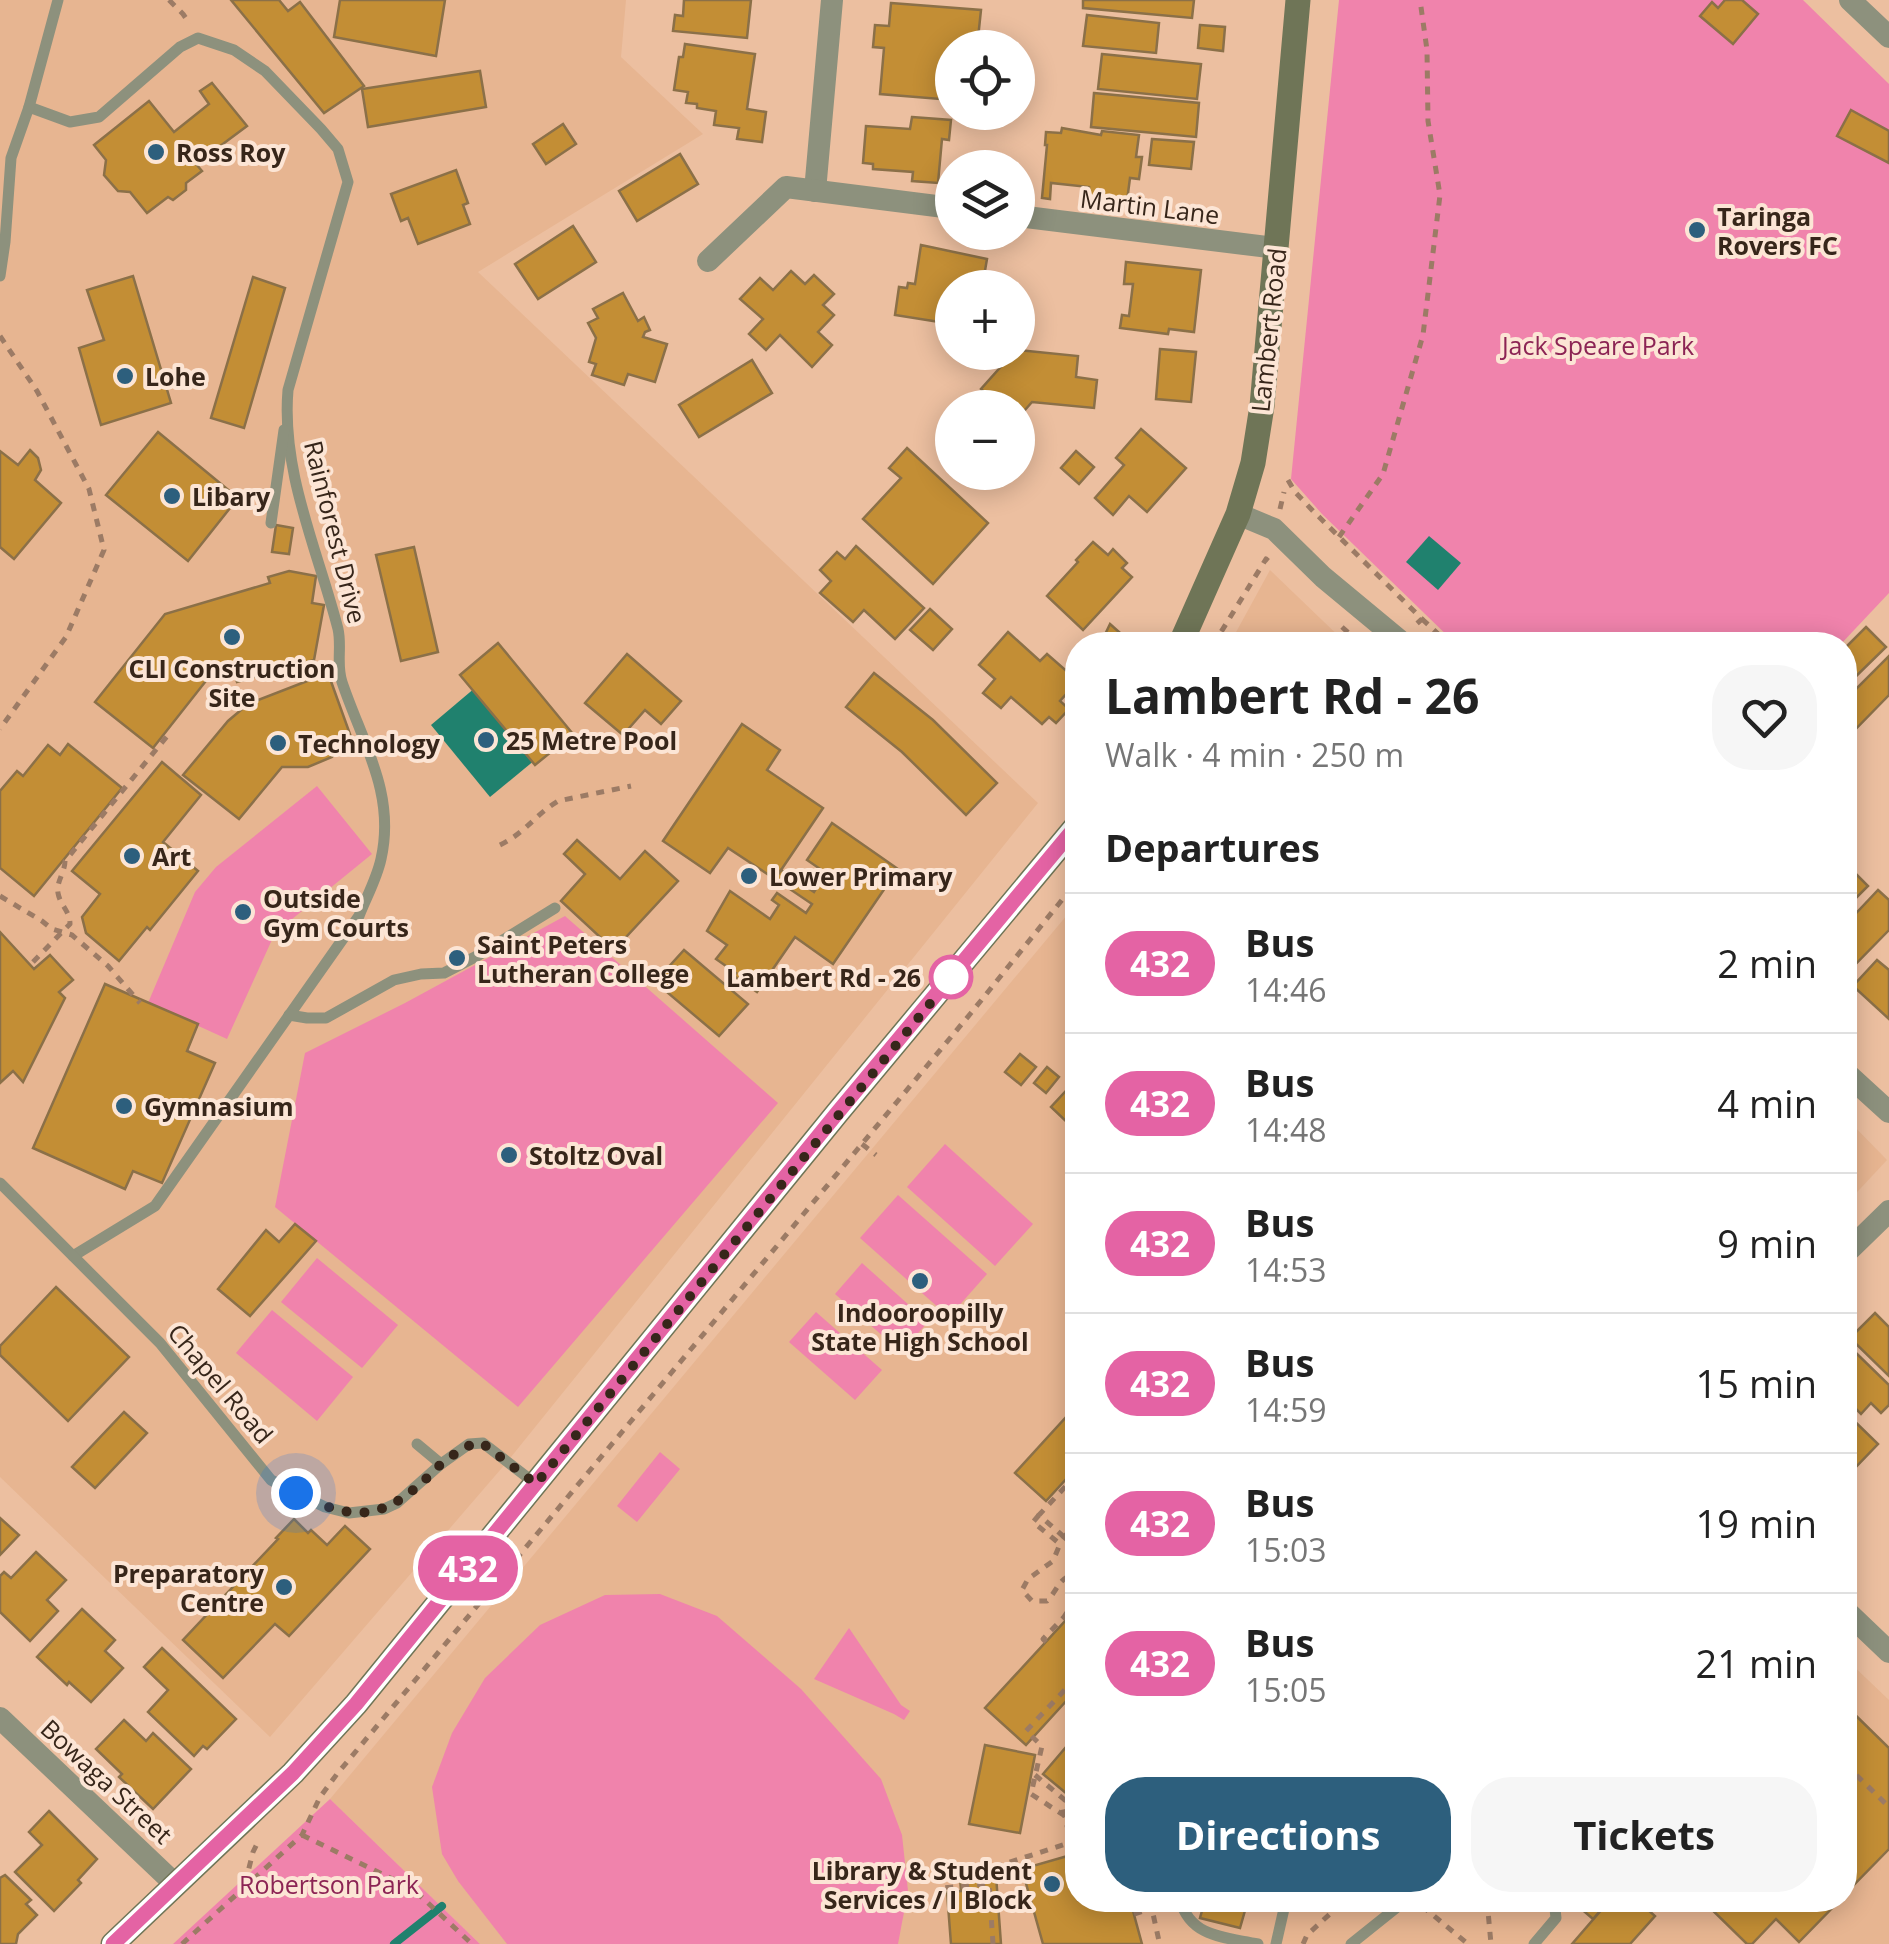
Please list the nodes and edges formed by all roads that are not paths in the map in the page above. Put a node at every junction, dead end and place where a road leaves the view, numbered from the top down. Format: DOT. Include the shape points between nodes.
graph roads {
  1 [pos="58,0"];
  2 [pos="832,0"];
  3 [pos="1298,0"];
  4 [pos="1850,0"];
  5 [pos="1889,37"];
  6 [pos="29,107"];
  7 [pos="815,191"];
  8 [pos="935,206"];
  9 [pos="1035,218"];
  10 [pos="1276,248"];
  11 [pos="708,261"];
  12 [pos="0,276"];
  13 [pos="286,411"];
  14 [pos="1238,514"];
  15 [pos="272,524"];
  16 [pos="1186,632"];
  17 [pos="1403,632"];
  18 [pos="1065,840"];
  19 [pos="556,908"];
  20 [pos="289,1014"];
  21 [pos="1857,1083"];
  22 [pos="1889,1112"];
  23 [pos="0,1183"];
  24 [pos="1889,1211"];
  25 [pos="1857,1242"];
  26 [pos="73,1256"];
  27 [pos="417,1444"];
  28 [pos="441,1464"];
  29 [pos="536,1484"];
  30 [pos="1857,1621"];
  31 [pos="1889,1652"];
  32 [pos="0,1718"];
  33 [pos="176,1885"];
  34 [pos="1184,1912"];
  35 [pos="1283,1912"];
  36 [pos="1396,1912"];
  37 [pos="1555,1912"];
  38 [pos="113,1944"];
  39 [pos="1258,1944"];
  40 [pos="1276,1944"];
  41 [pos="1351,1944"];
  42 [pos="1534,1944"];
  1 -- 6 [label="lane"];
  2 -- 7 [label="street"];
  3 -- 10 [label="main road, Lambert Road"];
  4 -- 5 [label="street"];
  6 -- 12 [label="lane" via="11,158"];
  6 -- 13 [label="lane, Rainforest Drive" via="70,122 99,117 198,38 234,50 265,71 322,129 338,149 348,182"];
  7 -- 8 [label="street"];
  7 -- 11 [label="street" via="786,187"];
  9 -- 10 [label="street, Martin Lane"];
  10 -- 14 [label="main road, Lambert Road" via="1262,406"];
  13 -- 15 [label="lane"];
  13 -- 20 [label="lane, Rainforest Drive" via="293,471 340,635 340,678 367,743 386,826 381,862 359,916"];
  14 -- 16 [label="main road, Lambert Road"];
  14 -- 17 [label="street" via="1274,529 1323,577"];
  18 -- 29 [label="main road"];
  19 -- 20 [label="lane" via="444,972 394,980 326,1018"];
  20 -- 26 [label="lane, Rainforest Drive" via="155,1206"];
  21 -- 22 [label="street"];
  23 -- 26 [label="lane, Chapel Road"];
  24 -- 25 [label="street"];
  26 -- 28 [label="lane, Chapel Road" via="160,1343 272,1480 349,1514 398,1503"];
  27 -- 28 [label="lane"];
  28 -- 29 [label="lane, Chapel Road" via="469,1444 482,1443"];
  29 -- 33 [label="main road" via="356,1704"];
  30 -- 31 [label="street"];
  32 -- 33 [label="street, Bowaga Street"];
  33 -- 38 [label="main road"];
  34 -- 39 [label="lane" via="1200,1930"];
  35 -- 40 [label="lane"];
  36 -- 41 [label="lane"];
  37 -- 42 [label="lane"];
}
